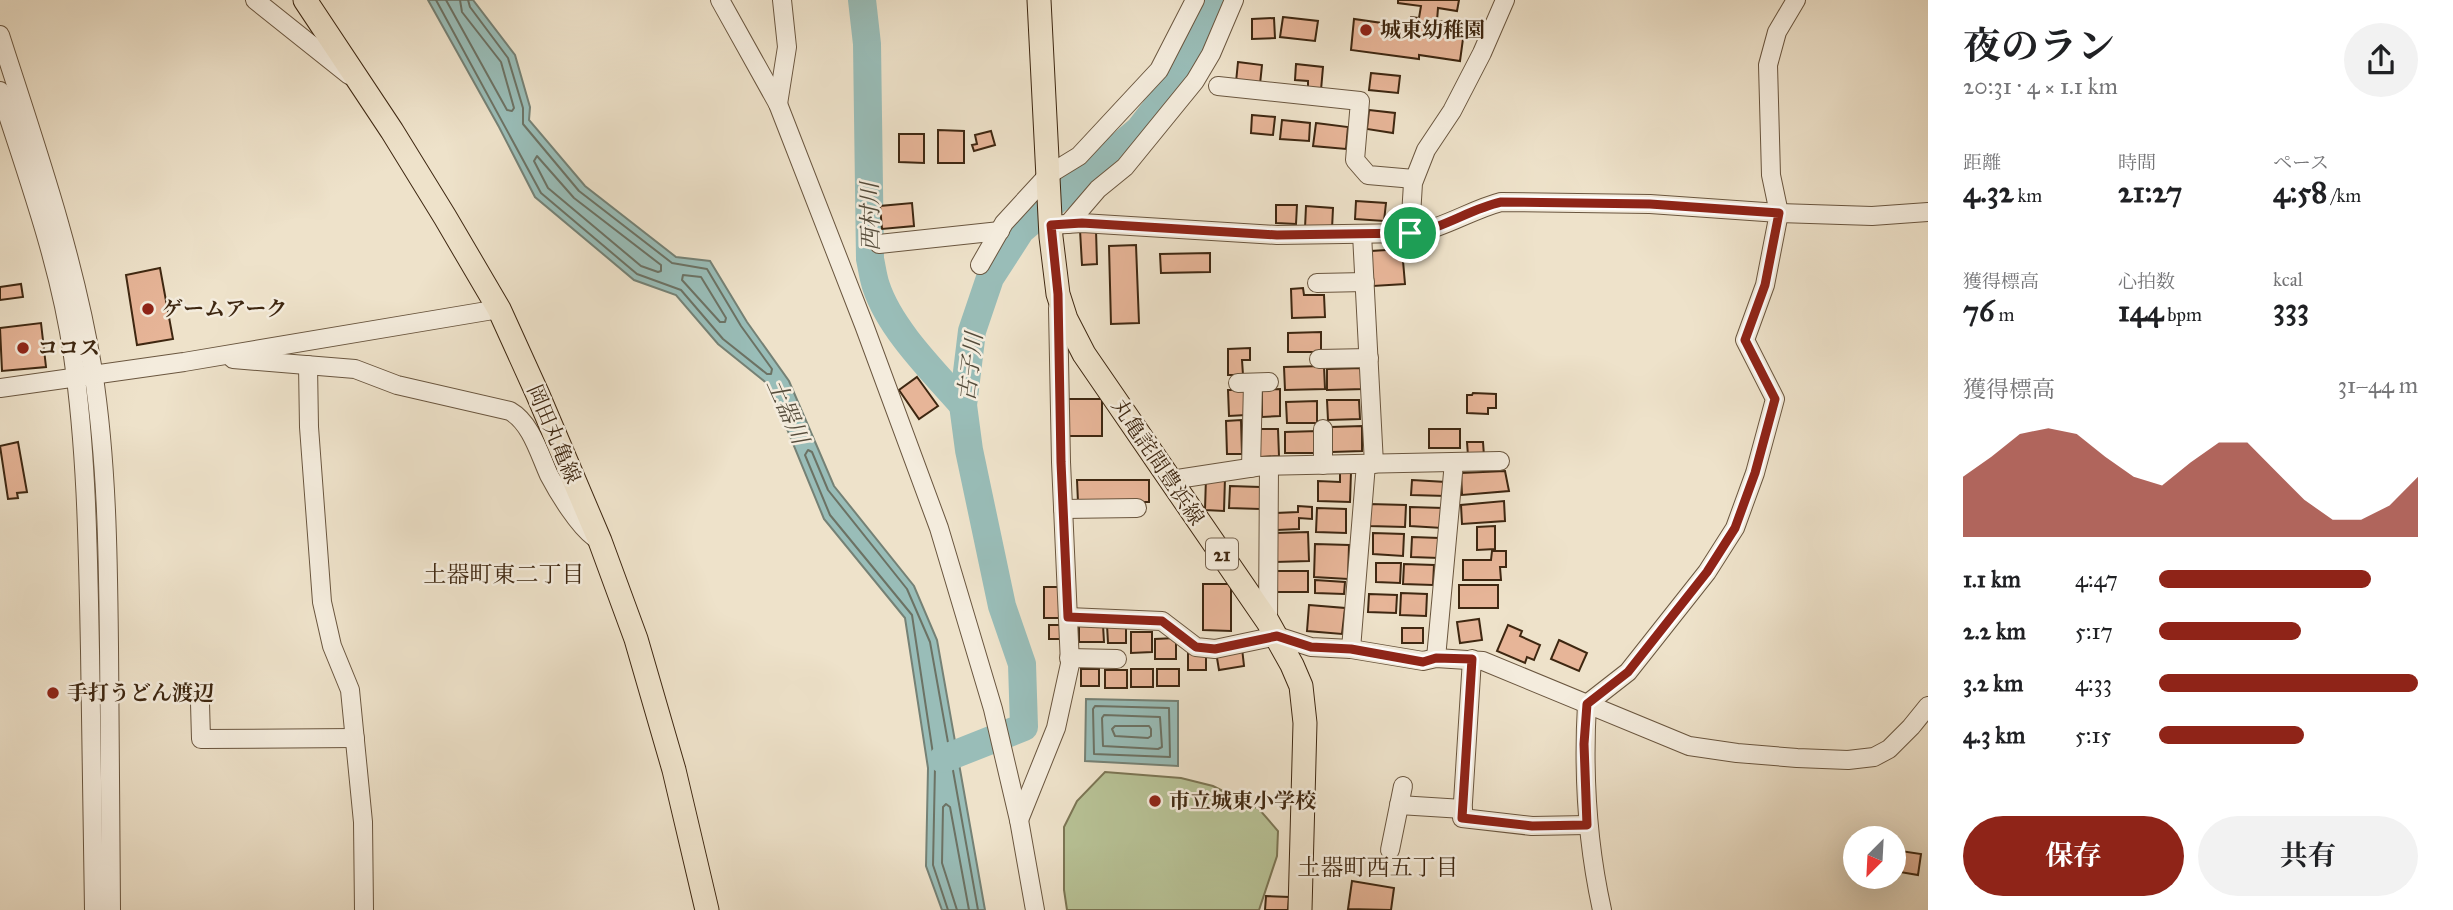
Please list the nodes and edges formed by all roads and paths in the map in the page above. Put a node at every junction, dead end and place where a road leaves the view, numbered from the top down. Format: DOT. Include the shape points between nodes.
graph roads {
  1 [pos="255,0"];
  2 [pos="305,0"];
  3 [pos="720,0"];
  4 [pos="782,0"];
  5 [pos="1039,0"];
  6 [pos="1195,0"];
  7 [pos="1234,0"];
  8 [pos="1505,0"];
  9 [pos="1796,0"];
  10 [pos="0,35"];
  11 [pos="357,81"];
  12 [pos="1218,86"];
  13 [pos="0,91"];
  14 [pos="778,104"];
  15 [pos="1048,179"];
  16 [pos="1414,179"];
  17 [pos="1928,212"];
  18 [pos="1779,213"];
  19 [pos="1059,225"];
  20 [pos="1000,231"];
  21 [pos="1410,233"];
  22 [pos="1362,234"];
  23 [pos="879,244"];
  24 [pos="980,265"];
  25 [pos="1365,282"];
  26 [pos="1317,284"];
  27 [pos="1058,294"];
  28 [pos="499,309"];
  29 [pos="215,357"];
  30 [pos="1369,358"];
  31 [pos="1319,359"];
  32 [pos="308,365"];
  33 [pos="84,375"];
  34 [pos="1253,382"];
  35 [pos="0,388"];
  36 [pos="1323,429"];
  37 [pos="1500,461"];
  38 [pos="1454,462"];
  39 [pos="1370,464"];
  40 [pos="1323,465"];
  41 [pos="1269,466"];
  42 [pos="1251,468"];
  43 [pos="1171,480"];
  44 [pos="1137,508"];
  45 [pos="1063,509"];
  46 [pos="600,541"];
  47 [pos="1068,617"];
  48 [pos="1273,629"];
  49 [pos="1351,649"];
  50 [pos="1069,658"];
  51 [pos="1436,658"];
  52 [pos="1117,659"];
  53 [pos="1472,659"];
  54 [pos="200,703"];
  55 [pos="1587,704"];
  56 [pos="1928,706"];
  57 [pos="355,738"];
  58 [pos="1403,786"];
  59 [pos="1399,805"];
  60 [pos="1463,809"];
  61 [pos="1019,820"];
  62 [pos="1587,825"];
  63 [pos="1390,850"];
  64 [pos="94,910"];
  65 [pos="111,910"];
  66 [pos="364,910"];
  67 [pos="707,910"];
  68 [pos="1035,910"];
  69 [pos="1300,910"];
  70 [pos="1602,910"];
  1 -- 11 [label="street"];
  2 -- 11 [label="main road, 岡田丸亀線"];
  3 -- 14 [label="street"];
  4 -- 14 [label="street" via="787,47"];
  5 -- 15 [label="main road, 丸亀詫間豊浜線 / 21"];
  6 -- 15 [label="street" via="1159,70 1079,156"];
  7 -- 19 [label="street" via="1195,81 1125,167"];
  8 -- 16 [label="street" via="1482,53"];
  9 -- 18 [label="street" via="1777,32 1768,65 1771,175"];
  10 -- 33 [label="street" via="67,246 79,296"];
  11 -- 28 [label="main road, 岡田丸亀線"];
  12 -- 16 [label="street" via="1360,101 1355,160 1368,175"];
  13 -- 33 [label="street"];
  14 -- 61 [label="street" via="939,528 993,709"];
  15 -- 19 [label="main road, 丸亀詫間豊浜線 / 21"];
  15 -- 20 [label="street"];
  16 -- 21 [label="street"];
  17 -- 18 [label="street" via="1872,216"];
  18 -- 21 [label="street" via="1650,204 1501,202 1424,232"];
  18 -- 55 [label="street" via="1765,285 1745,340 1775,399 1735,528 1707,572 1628,672"];
  19 -- 22 [label="street" via="1277,235"];
  19 -- 27 [label="main road, 丸亀詫間豊浜線 / 21"];
  20 -- 23 [label="street"];
  20 -- 24 [label="street"];
  21 -- 22 [label="street"];
  22 -- 25 [label="street"];
  25 -- 26 [label="street"];
  25 -- 30 [label="street"];
  27 -- 43 [label="main road, 丸亀詫間豊浜線 / 21" via="1084,354"];
  27 -- 45 [label="street"];
  28 -- 29 [label="street"];
  28 -- 46 [label="main road, 岡田丸亀線"];
  29 -- 32 [label="street"];
  29 -- 33 [label="street"];
  30 -- 31 [label="street"];
  30 -- 39 [label="street"];
  32 -- 46 [label="street" via="355,369 397,385 521,417 551,479 585,531"];
  32 -- 57 [label="street" via="323,602 332,646 350,690"];
  33 -- 35 [label="street"];
  33 -- 64 [label="street"];
  33 -- 65 [label="street" via="103,461 108,553"];
  34 -- 42 [label="street"];
  36 -- 40 [label="street"];
  37 -- 38 [label="street"];
  38 -- 39 [label="street"];
  38 -- 51 [label="street"];
  39 -- 40 [label="street"];
  39 -- 49 [label="street"];
  40 -- 41 [label="street"];
  41 -- 42 [label="street"];
  41 -- 48 [label="street"];
  42 -- 43 [label="street"];
  43 -- 48 [label="main road, 丸亀詫間豊浜線 / 21"];
  44 -- 45 [label="street"];
  45 -- 47 [label="street"];
  46 -- 67 [label="main road, 岡田丸亀線" via="657,706"];
  47 -- 48 [label="street" via="1162,621 1196,647 1215,649"];
  47 -- 50 [label="street"];
  48 -- 49 [label="street" via="1311,647"];
  48 -- 69 [label="main road, 丸亀詫間豊浜線 / 21" via="1301,686 1305,723"];
  49 -- 51 [label="street" via="1423,662"];
  50 -- 52 [label="street"];
  50 -- 61 [label="street" via="1056,728"];
  51 -- 53 [label="street"];
  53 -- 55 [label="street"];
  53 -- 60 [label="street"];
  54 -- 57 [label="street" via="201,739"];
  55 -- 56 [label="street" via="1689,746 1737,754 1848,760 1874,757 1889,749"];
  55 -- 62 [label="street"];
  57 -- 66 [label="street" via="363,822"];
  58 -- 59 [label="street"];
  59 -- 60 [label="street"];
  59 -- 63 [label="street"];
  60 -- 62 [label="street" via="1462,818 1532,826"];
  61 -- 68 [label="street"];
  62 -- 70 [label="street"];
}
